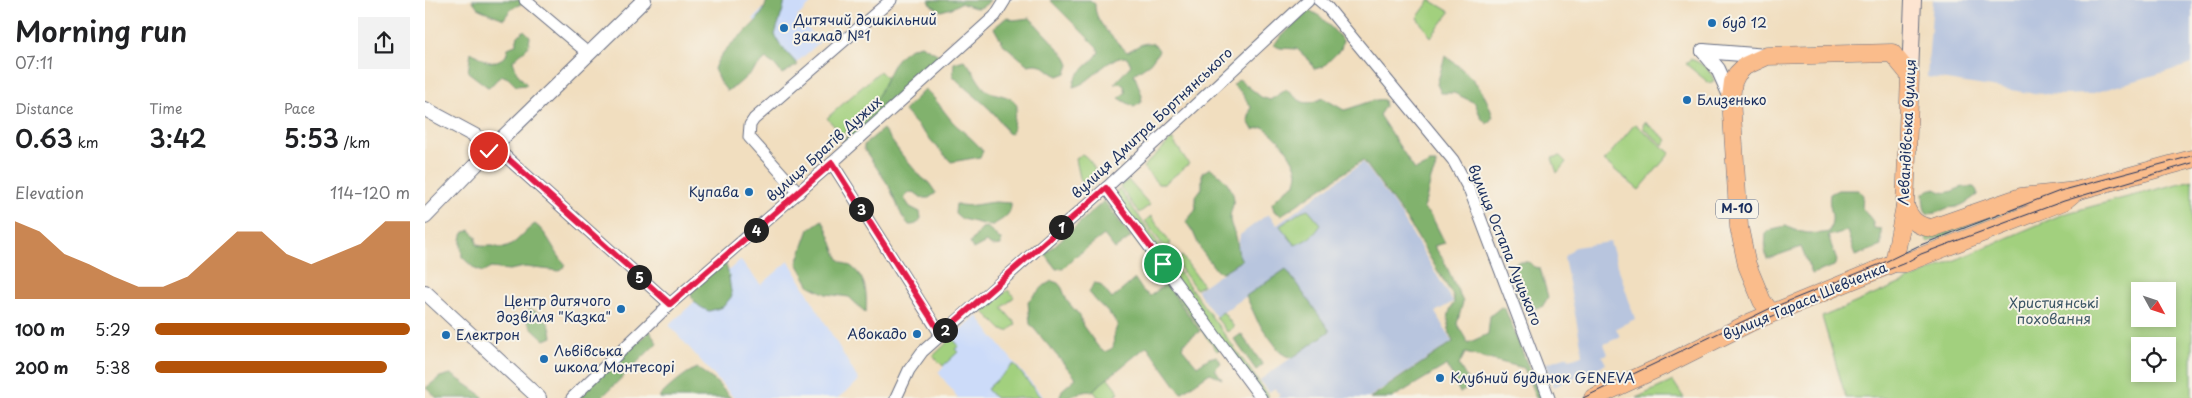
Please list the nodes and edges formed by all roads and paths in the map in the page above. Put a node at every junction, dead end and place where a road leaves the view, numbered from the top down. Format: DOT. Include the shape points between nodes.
graph roads {
  1 [pos="525,0"];
  2 [pos="645,0"];
  3 [pos="891,0"];
  4 [pos="1005,0"];
  5 [pos="1308,0"];
  6 [pos="1319,0"];
  7 [pos="1913,0"];
  8 [pos="1911,27"];
  9 [pos="1892,53"];
  10 [pos="589,54"];
  11 [pos="1767,56"];
  12 [pos="1910,75"];
  13 [pos="1731,98"];
  14 [pos="425,109"];
  15 [pos="494,146"];
  16 [pos="2192,159"];
  17 [pos="832,163"];
  18 [pos="1106,188"];
  19 [pos="2076,191"];
  20 [pos="799,192"];
  21 [pos="1905,206"];
  22 [pos="425,217"];
  23 [pos="1894,263"];
  24 [pos="425,292"];
  25 [pos="670,304"];
  26 [pos="1771,314"];
  27 [pos="941,334"];
  28 [pos="539,398"];
  29 [pos="572,398"];
  30 [pos="896,398"];
  31 [pos="1261,398"];
  32 [pos="1549,398"];
  33 [pos="1593,398"];
  1 -- 10 [label="street"];
  2 -- 10 [label="street"];
  3 -- 20 [label="street" via="750,125 749,137"];
  4 -- 17 [label="street, вулиця Братів Дужих" via="995,16"];
  5 -- 18 [label="street, вулиця Дмитра Бортнянського"];
  6 -- 32 [label="street, вулиця Остапа Луцького" via="1453,160 1470,191"];
  7 -- 8 [label="main road, Левандівська вулиця"];
  8 -- 9 [label="main road" via="1905,41"];
  8 -- 12 [label="main road, Левандівська вулиця"];
  9 -- 11 [label="main road, М-10"];
  9 -- 12 [label="main road"];
  10 -- 15 [label="street"];
  11 -- 13 [label="main road, М-10" via="1745,66 1737,74"];
  11 -- 13 [label="street" via="1703,51 1718,69"];
  12 -- 21 [label="main road, Левандівська вулиця"];
  13 -- 26 [label="main road, М-10" via="1739,227 1747,265"];
  14 -- 15 [label="street"];
  15 -- 22 [label="street"];
  15 -- 25 [label="street"];
  16 -- 19 [label="main road, вулиця Тараса Шевченка"];
  17 -- 20 [label="street, вулиця Братів Дужих"];
  17 -- 27 [label="street"];
  18 -- 27 [label="street, вулиця Дмитра Бортнянського"];
  18 -- 31 [label="street"];
  19 -- 21 [label="main road, вулиця Тараса Шевченка" via="2021,197 1932,228 1911,220"];
  19 -- 23 [label="main road, вулиця Тараса Шевченка" via="2064,201 1905,263"];
  20 -- 25 [label="street, вулиця Братів Дужих"];
  21 -- 23 [label="main road, Левандівська вулиця"];
  23 -- 26 [label="main road, вулиця Тараса Шевченка"];
  24 -- 28 [label="street"];
  25 -- 29 [label="street, вулиця Братів Дужих"];
  26 -- 33 [label="main road, вулиця Тараса Шевченка"];
  27 -- 30 [label="street, вулиця Дмитра Бортнянського" via="909,370"];
}
